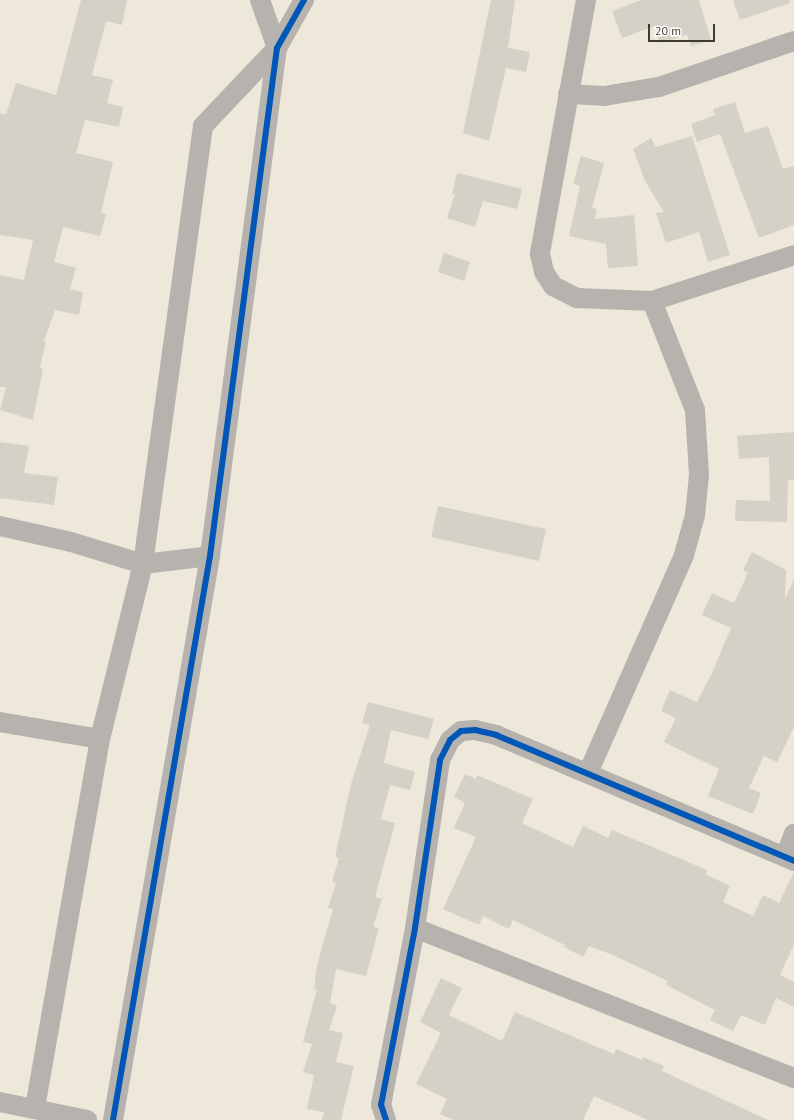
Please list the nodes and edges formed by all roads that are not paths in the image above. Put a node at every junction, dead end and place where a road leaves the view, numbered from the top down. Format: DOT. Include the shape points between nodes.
graph roads {
  1 [pos="260,0"];
  2 [pos="304,0"];
  3 [pos="586,0"];
  4 [pos="794,41"];
  5 [pos="277,48"];
  6 [pos="568,94"];
  7 [pos="794,255"];
  8 [pos="652,301"];
  9 [pos="0,526"];
  10 [pos="210,556"];
  11 [pos="143,564"];
  12 [pos="0,722"];
  13 [pos="100,739"];
  14 [pos="588,773"];
  15 [pos="794,834"];
  16 [pos="789,859"];
  17 [pos="415,928"];
  18 [pos="794,1078"];
  19 [pos="0,1102"];
  20 [pos="35,1108"];
  21 [pos="87,1120"];
  22 [pos="112,1120"];
  23 [pos="386,1120"];
  1 -- 5 [label="street"];
  2 -- 5 [label="street"];
  3 -- 6 [label="street"];
  4 -- 6 [label="street" via="659,87 604,96"];
  5 -- 10 [label="street"];
  5 -- 11 [label="street" via="203,126"];
  6 -- 8 [label="street" via="540,254 544,272 553,286 577,298"];
  7 -- 8 [label="street"];
  8 -- 14 [label="street" via="695,410 700,475 695,515 684,555"];
  9 -- 11 [label="street" via="71,542"];
  10 -- 11 [label="street"];
  10 -- 22 [label="street"];
  11 -- 13 [label="street"];
  12 -- 13 [label="street"];
  13 -- 20 [label="street"];
  14 -- 16 [label="street"];
  14 -- 17 [label="street" via="482,731 461,731 450,740 440,760"];
  15 -- 16 [label="street"];
  17 -- 18 [label="street"];
  17 -- 23 [label="street" via="381,1105"];
  19 -- 20 [label="street"];
  20 -- 21 [label="street"];
}
